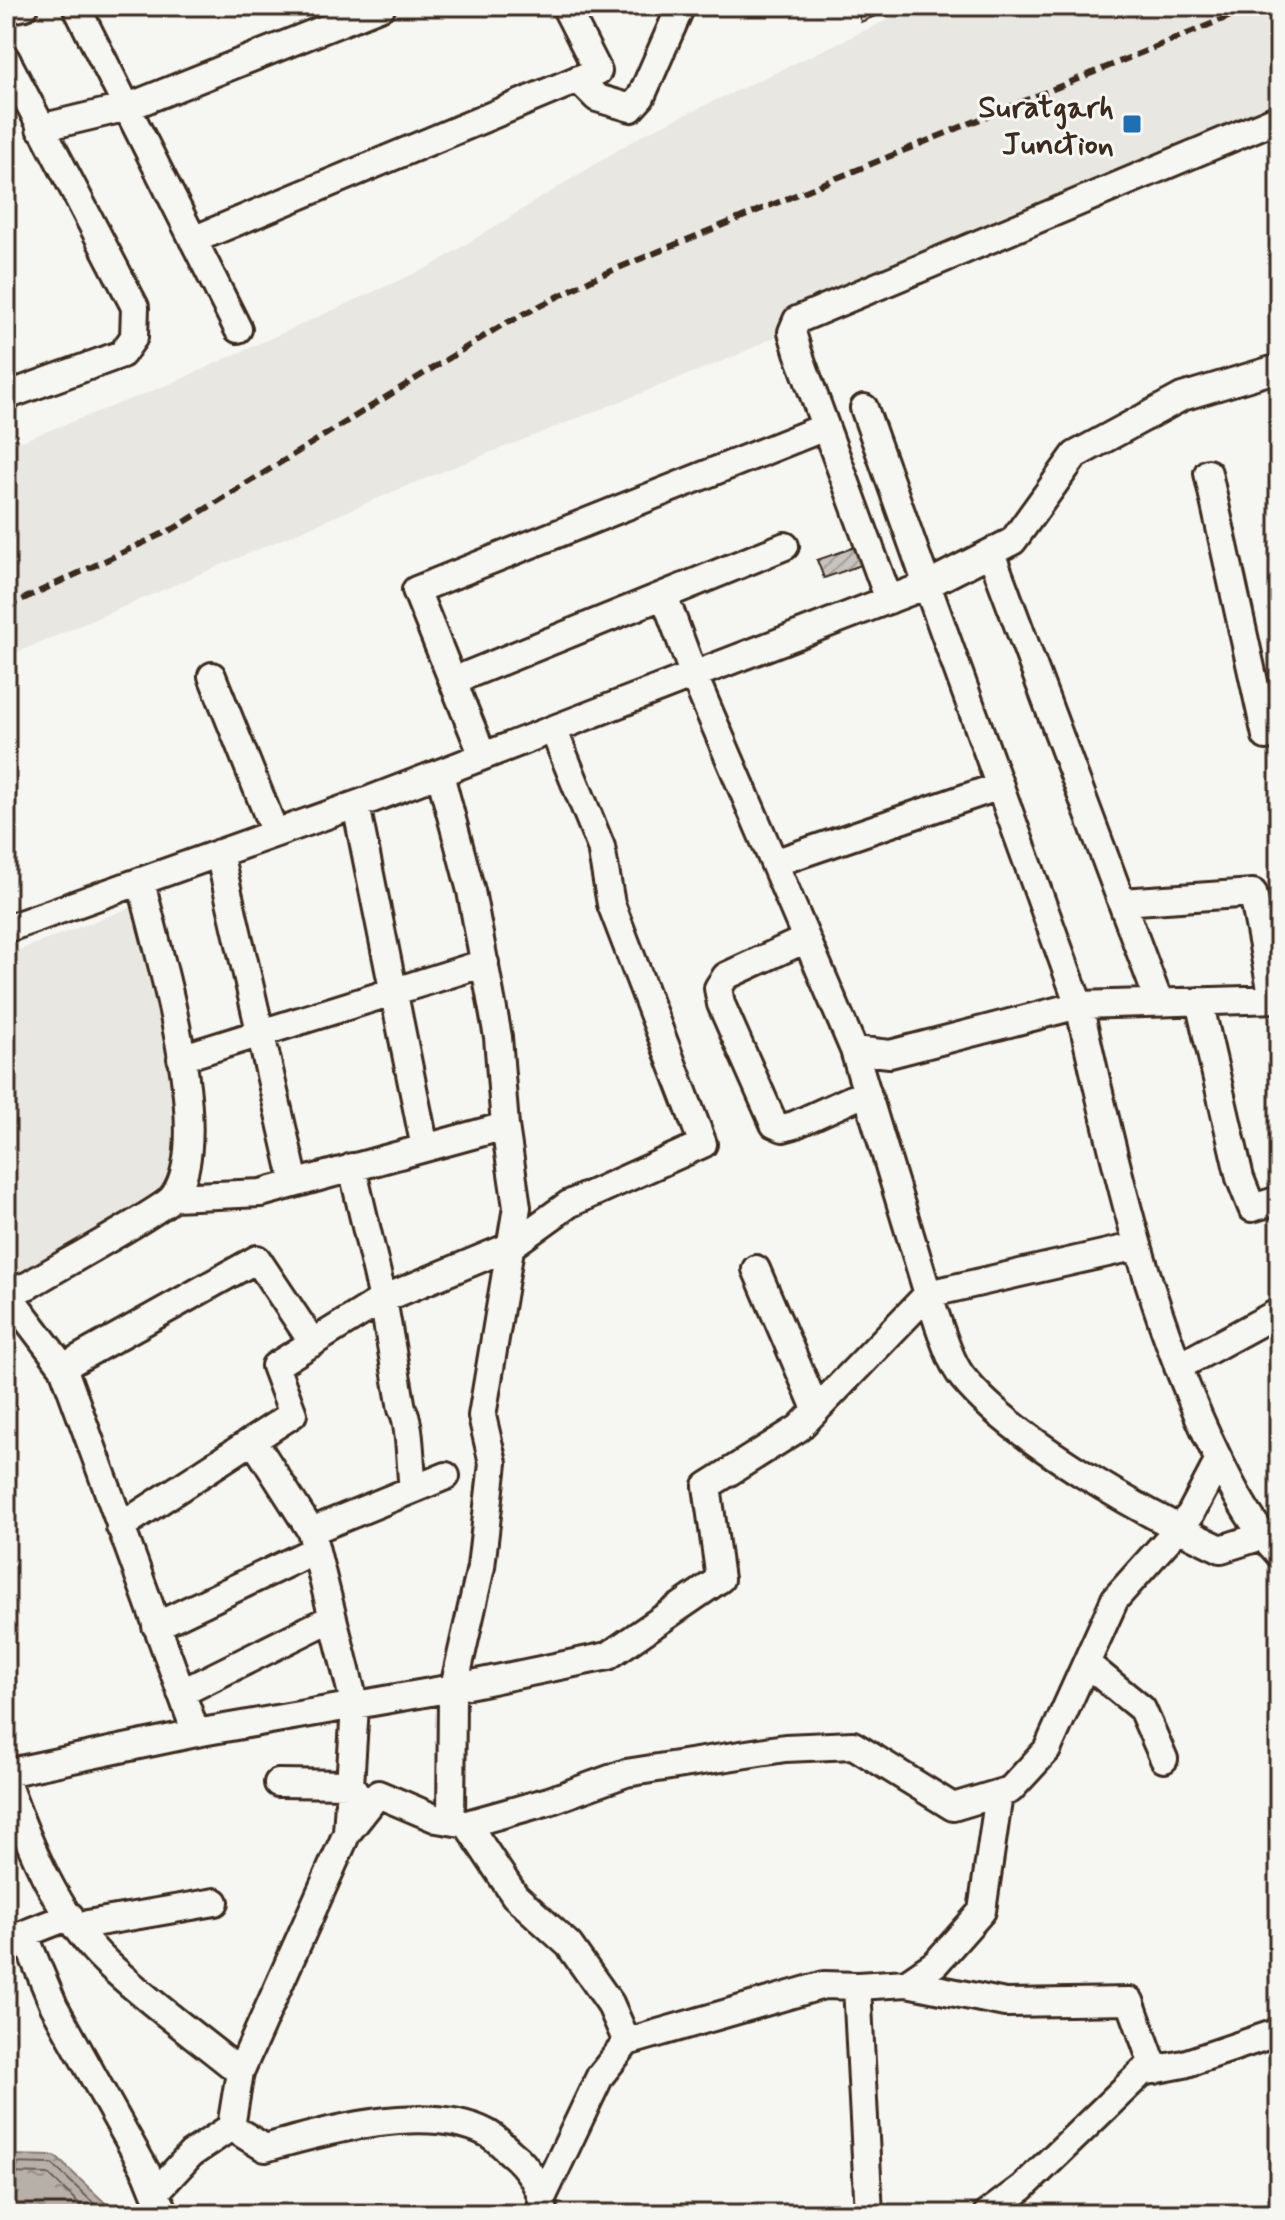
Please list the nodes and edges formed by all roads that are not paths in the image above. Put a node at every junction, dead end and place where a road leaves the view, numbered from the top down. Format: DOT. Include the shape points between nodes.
graph roads {
  1 [pos="25,6"];
  2 [pos="76,6"];
  3 [pos="382,6"];
  4 [pos="565,6"];
  5 [pos="681,6"];
  6 [pos="6,10"];
  7 [pos="6,59"];
  8 [pos="578,79"];
  9 [pos="16,104"];
  10 [pos="128,107"];
  11 [pos="1279,118"];
  12 [pos="40,128"];
  13 [pos="193,240"];
  14 [pos="238,329"];
  15 [pos="1279,368"];
  16 [pos="6,396"];
  17 [pos="864,408"];
  18 [pos="825,427"];
  19 [pos="1208,473"];
  20 [pos="785,546"];
  21 [pos="991,553"];
  22 [pos="927,585"];
  23 [pos="664,595"];
  24 [pos="889,600"];
  25 [pos="212,676"];
  26 [pos="694,676"];
  27 [pos="455,680"];
  28 [pos="554,731"];
  29 [pos="1279,734"];
  30 [pos="483,756"];
  31 [pos="440,774"];
  32 [pos="1000,786"];
  33 [pos="356,805"];
  34 [pos="275,833"];
  35 [pos="219,853"];
  36 [pos="774,863"];
  37 [pos="141,881"];
  38 [pos="1122,902"];
  39 [pos="6,929"];
  40 [pos="806,939"];
  41 [pos="485,963"];
  42 [pos="394,992"];
  43 [pos="1276,999"];
  44 [pos="1199,1001"];
  45 [pos="1159,1002"];
  46 [pos="1079,1005"];
  47 [pos="260,1034"];
  48 [pos="854,1050"];
  49 [pos="181,1058"];
  50 [pos="867,1092"];
  51 [pos="505,1126"];
  52 [pos="425,1148"];
  53 [pos="352,1167"];
  54 [pos="295,1183"];
  55 [pos="173,1197"];
  56 [pos="1279,1200"];
  57 [pos="511,1246"];
  58 [pos="1138,1246"];
  59 [pos="756,1269"];
  60 [pos="6,1293"];
  61 [pos="928,1294"];
  62 [pos="383,1299"];
  63 [pos="1279,1312"];
  64 [pos="313,1343"];
  65 [pos="63,1367"];
  66 [pos="1178,1367"];
  67 [pos="816,1409"];
  68 [pos="253,1440"];
  69 [pos="1219,1460"];
  70 [pos="446,1476"];
  71 [pos="413,1489"];
  72 [pos="120,1527"];
  73 [pos="1177,1529"];
  74 [pos="313,1540"];
  75 [pos="1270,1545"];
  76 [pos="332,1618"];
  77 [pos="156,1626"];
  78 [pos="1087,1664"];
  79 [pos="453,1688"];
  80 [pos="181,1693"];
  81 [pos="355,1706"];
  82 [pos="196,1733"];
  83 [pos="1164,1759"];
  84 [pos="6,1773"];
  85 [pos="6,1782"];
  86 [pos="278,1783"];
  87 [pos="350,1784"];
  88 [pos="999,1794"];
  89 [pos="367,1808"];
  90 [pos="459,1823"];
  91 [pos="347,1833"];
  92 [pos="215,1902"];
  93 [pos="73,1921"];
  94 [pos="15,1937"];
  95 [pos="907,1983"];
  96 [pos="857,1986"];
  97 [pos="1279,2032"];
  98 [pos="627,2042"];
  99 [pos="1155,2070"];
  100 [pos="240,2072"];
  101 [pos="231,2127"];
  102 [pos="160,2204"];
  103 [pos="544,2205"];
  104 [pos="869,2214"];
  105 [pos="987,2214"];
  1 -- 6 [label="street"];
  2 -- 10 [label="street"];
  3 -- 10 [label="street"];
  4 -- 8 [label="street" via="598,71"];
  5 -- 8 [label="street" via="641,97 631,108 597,98"];
  7 -- 9 [label="street"];
  8 -- 13 [label="street"];
  9 -- 12 [label="street"];
  10 -- 12 [label="street"];
  10 -- 13 [label="street"];
  11 -- 18 [label="street" via="797,320 792,332"];
  12 -- 16 [label="street" via="135,307 134,337 122,354"];
  13 -- 14 [label="street"];
  15 -- 21 [label="street" via="1182,397 1075,455 1013,541"];
  17 -- 22 [label="street"];
  18 -- 24 [label="street"];
  18 -- 27 [label="street" via="416,590"];
  19 -- 29 [label="street" via="1266,736"];
  20 -- 23 [label="street"];
  21 -- 22 [label="street"];
  21 -- 38 [label="street"];
  22 -- 24 [label="street"];
  22 -- 32 [label="street"];
  23 -- 26 [label="street"];
  23 -- 27 [label="street"];
  24 -- 26 [label="street"];
  25 -- 34 [label="street"];
  26 -- 28 [label="street"];
  26 -- 36 [label="street"];
  27 -- 30 [label="street"];
  28 -- 30 [label="street"];
  28 -- 57 [label="street" via="601,847 611,904 703,1144 569,1204"];
  30 -- 31 [label="street"];
  31 -- 33 [label="street"];
  31 -- 41 [label="street"];
  32 -- 36 [label="street"];
  32 -- 46 [label="street"];
  33 -- 34 [label="street"];
  33 -- 42 [label="street"];
  34 -- 35 [label="street"];
  35 -- 37 [label="street"];
  35 -- 47 [label="street"];
  36 -- 40 [label="street"];
  37 -- 39 [label="street"];
  37 -- 49 [label="street"];
  38 -- 43 [label="street" via="1253,893"];
  38 -- 45 [label="street"];
  40 -- 48 [label="street"];
  40 -- 50 [label="street" via="726,976 718,988 721,1004 774,1124 794,1125"];
  41 -- 42 [label="street"];
  41 -- 51 [label="street"];
  42 -- 47 [label="street"];
  42 -- 52 [label="street"];
  43 -- 44 [label="street"];
  44 -- 45 [label="street"];
  44 -- 56 [label="street" via="1240,1178 1252,1208"];
  45 -- 46 [label="street"];
  46 -- 48 [label="street" via="890,1054"];
  46 -- 58 [label="street"];
  47 -- 49 [label="street"];
  47 -- 54 [label="street"];
  48 -- 50 [label="street"];
  49 -- 55 [label="street" via="189,1095 186,1162"];
  50 -- 61 [label="street"];
  51 -- 52 [label="street"];
  51 -- 57 [label="street" via="517,1207"];
  52 -- 53 [label="street"];
  53 -- 54 [label="street"];
  53 -- 62 [label="street"];
  54 -- 55 [label="street" via="261,1193"];
  55 -- 60 [label="street" via="29,1285"];
  57 -- 62 [label="street"];
  57 -- 79 [label="street" via="482,1416 493,1463 481,1567"];
  58 -- 61 [label="street"];
  58 -- 66 [label="street"];
  59 -- 67 [label="street"];
  60 -- 65 [label="street"];
  61 -- 67 [label="street"];
  61 -- 73 [label="street" via="960,1376 988,1404 1047,1449"];
  62 -- 64 [label="street"];
  62 -- 71 [label="street" via="402,1409 409,1420"];
  63 -- 66 [label="street"];
  64 -- 65 [label="street" via="257,1259"];
  64 -- 68 [label="street" via="275,1366 293,1414"];
  65 -- 72 [label="street"];
  66 -- 69 [label="street"];
  67 -- 79 [label="street" via="799,1428 707,1486 720,1579 608,1656"];
  68 -- 72 [label="street"];
  68 -- 74 [label="street"];
  69 -- 73 [label="street"];
  69 -- 75 [label="street"];
  70 -- 71 [label="street"];
  71 -- 74 [label="street"];
  72 -- 77 [label="street"];
  73 -- 75 [label="street" via="1221,1549"];
  73 -- 78 [label="street" via="1115,1599"];
  74 -- 76 [label="street"];
  74 -- 77 [label="street"];
  76 -- 80 [label="street"];
  76 -- 81 [label="street"];
  77 -- 80 [label="street"];
  78 -- 83 [label="street" via="1142,1709"];
  78 -- 88 [label="street" via="1047,1750 1010,1790"];
  79 -- 81 [label="street"];
  79 -- 90 [label="street"];
  80 -- 82 [label="street"];
  81 -- 82 [label="street"];
  81 -- 87 [label="street"];
  82 -- 84 [label="street"];
  85 -- 93 [label="street" via="45,1874"];
  86 -- 87 [label="street"];
  87 -- 89 [label="street"];
  87 -- 91 [label="street"];
  88 -- 90 [label="street" via="953,1807 853,1745 785,1748 626,1773 549,1801"];
  88 -- 95 [label="street" via="982,1911 936,1963"];
  89 -- 90 [label="street" via="378,1794"];
  89 -- 91 [label="street"];
  90 -- 98 [label="street" via="515,1896 569,1945 610,2003"];
  91 -- 100 [label="street"];
  92 -- 93 [label="street"];
  93 -- 94 [label="street"];
  93 -- 100 [label="street" via="106,1962"];
  94 -- 102 [label="street"];
  95 -- 96 [label="street"];
  95 -- 99 [label="street" via="1005,2003 1130,2001"];
  96 -- 98 [label="street" via="824,1985"];
  96 -- 104 [label="street"];
  97 -- 99 [label="street"];
  98 -- 103 [label="street" via="600,2076"];
  99 -- 105 [label="street" via="1142,2072 1023,2187"];
  100 -- 101 [label="street"];
  101 -- 102 [label="street" via="191,2154"];
  101 -- 103 [label="street" via="265,2148 391,2120 441,2121 486,2132 520,2160"];
}
